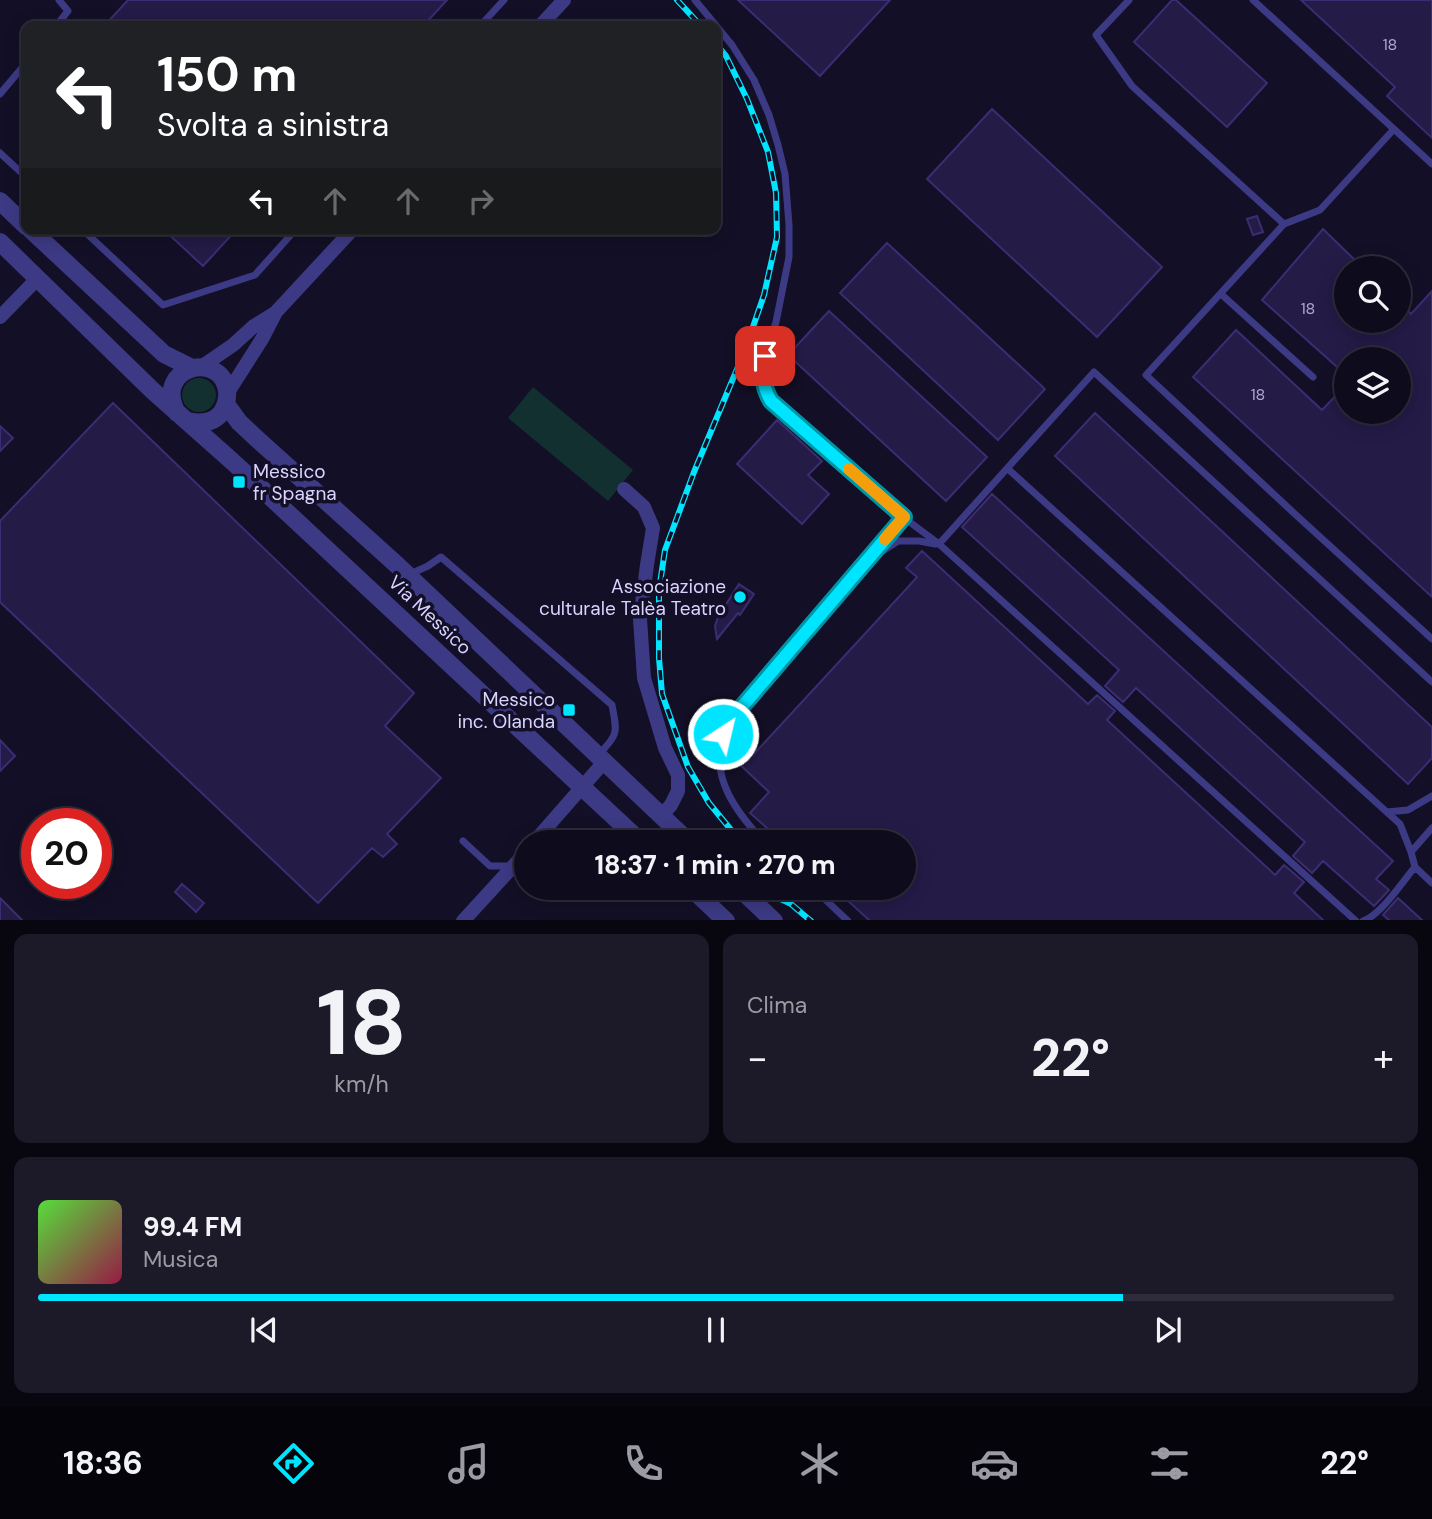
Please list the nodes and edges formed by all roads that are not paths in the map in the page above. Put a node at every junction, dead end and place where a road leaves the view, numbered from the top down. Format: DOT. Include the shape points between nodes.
graph roads {
  1 [pos="59,0"];
  2 [pos="504,0"];
  3 [pos="564,0"];
  4 [pos="695,0"];
  5 [pos="1129,0"];
  6 [pos="1253,0"];
  7 [pos="60,21"];
  8 [pos="485,21"];
  9 [pos="545,21"];
  10 [pos="712,21"];
  11 [pos="721,32"];
  12 [pos="21,68"];
  13 [pos="0,94"];
  14 [pos="1394,129"];
  15 [pos="0,153"];
  16 [pos="1432,164"];
  17 [pos="21,172"];
  18 [pos="0,201"];
  19 [pos="21,221"];
  20 [pos="1284,224"];
  21 [pos="36,235"];
  22 [pos="88,235"];
  23 [pos="291,235"];
  24 [pos="347,235"];
  25 [pos="0,243"];
  26 [pos="37,279"];
  27 [pos="1221,295"];
  28 [pos="276,312"];
  29 [pos="0,317"];
  30 [pos="196,367"];
  31 [pos="1313,377"];
  32 [pos="227,399"];
  33 [pos="182,417"];
  34 [pos="1009,469"];
  35 [pos="624,489"];
  36 [pos="904,517"];
  37 [pos="939,544"];
  38 [pos="867,561"];
  39 [pos="408,575"];
  40 [pos="1432,639"];
  41 [pos="1432,682"];
  42 [pos="602,758"];
  43 [pos="583,786"];
  44 [pos="1432,796"];
  45 [pos="1387,812"];
  46 [pos="662,815"];
  47 [pos="1432,828"];
  48 [pos="544,830"];
  49 [pos="629,830"];
  50 [pos="678,830"];
  51 [pos="754,830"];
  52 [pos="463,841"];
  53 [pos="1411,852"];
  54 [pos="514,866"];
  55 [pos="1415,867"];
  56 [pos="1432,883"];
  57 [pos="704,900"];
  58 [pos="752,900"];
  59 [pos="826,900"];
  60 [pos="463,920"];
  61 [pos="726,920"];
  62 [pos="774,920"];
  63 [pos="848,920"];
  64 [pos="1356,920"];
  65 [pos="1363,920"];
  1 -- 7 [label="lane" via="68,11"];
  2 -- 8 [label="lane"];
  3 -- 9 [label="street"];
  4 -- 10 [label="lane"];
  5 -- 20 [label="lane" via="1096,35 1132,86"];
  6 -- 14 [label="lane"];
  11 -- 36 [label="lane" via="754,80 785,174 789,257 765,356 765,390 771,401"];
  12 -- 13 [label="lane"];
  14 -- 16 [label="lane"];
  14 -- 20 [label="lane" via="1320,210"];
  15 -- 17 [label="lane"];
  18 -- 19 [label="street, Via Messico"];
  20 -- 27 [label="lane"];
  21 -- 30 [label="street, Via Messico" via="164,354"];
  22 -- 23 [label="lane" via="163,305 255,275"];
  24 -- 28 [label="street"];
  25 -- 26 [label="street, Via Messico"];
  26 -- 29 [label="street"];
  26 -- 33 [label="street, Via Messico"];
  27 -- 31 [label="lane"];
  27 -- 40 [label="lane" via="1146,375"];
  28 -- 30 [label="street"];
  28 -- 32 [label="street"];
  30 -- 32 [label="street, Via Messico" via="209,368 222,378"];
  30 -- 33 [label="street" via="183,372 172,386 173,405"];
  32 -- 33 [label="street" via="211,421 200,424"];
  32 -- 39 [label="street, Via Messico" via="239,422"];
  33 -- 43 [label="street, Via Messico"];
  34 -- 37 [label="lane"];
  34 -- 41 [label="lane" via="1094,372"];
  34 -- 45 [label="lane"];
  35 -- 46 [label="street" via="644,507 653,528 640,620 644,678 678,775 678,791"];
  36 -- 37 [label="lane"];
  36 -- 38 [label="lane"];
  37 -- 38 [label="lane" via="898,541"];
  37 -- 64 [label="lane"];
  38 -- 51 [label="lane" via="723,734 719,761 723,786"];
  39 -- 42 [label="street, Via Messico"];
  39 -- 42 [label="lane" via="441,556 612,705 617,729"];
  42 -- 43 [label="street"];
  42 -- 46 [label="street, Via Messico"];
  43 -- 48 [label="street"];
  43 -- 49 [label="street, Via Messico"];
  44 -- 45 [label="lane" via="1408,810"];
  45 -- 53 [label="lane" via="1400,824"];
  46 -- 50 [label="street, Via Messico"];
  47 -- 53 [label="lane"];
  52 -- 54 [label="lane" via="490,866"];
  53 -- 55 [label="lane"];
  54 -- 60 [label="street"];
  55 -- 56 [label="lane"];
  55 -- 65 [label="lane" via="1378,911"];
  57 -- 61 [label="street"];
  58 -- 62 [label="street"];
  59 -- 63 [label="lane"];
}
